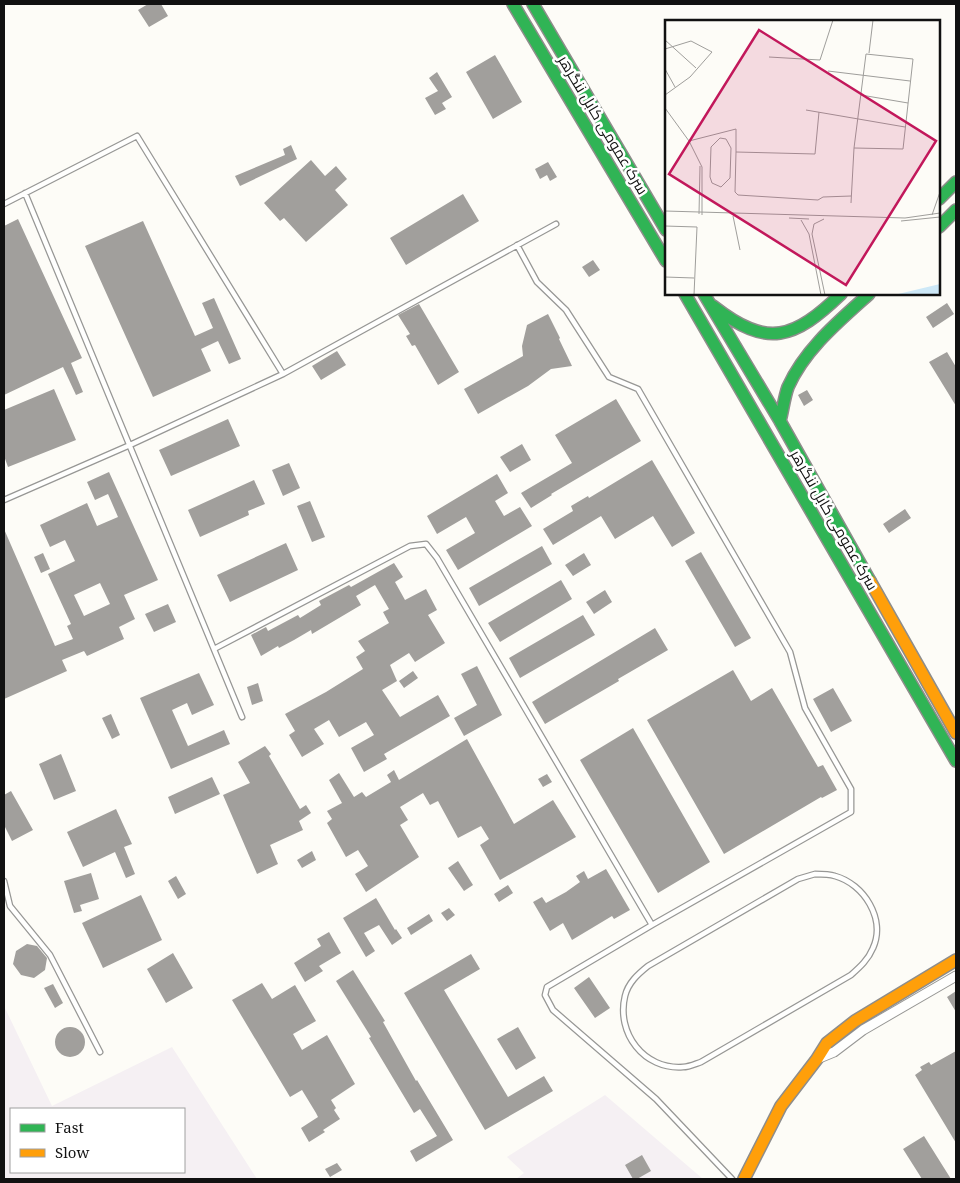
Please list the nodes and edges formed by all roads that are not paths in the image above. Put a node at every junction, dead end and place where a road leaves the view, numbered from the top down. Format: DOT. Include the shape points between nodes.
graph roads {
  1 [pos="513,4"];
  2 [pos="533,4"];
  3 [pos="956,182"];
  4 [pos="25,193"];
  5 [pos="940,198"];
  6 [pos="4,204"];
  7 [pos="956,210"];
  8 [pos="556,224"];
  9 [pos="940,226"];
  10 [pos="665,228"];
  11 [pos="517,245"];
  12 [pos="665,260"];
  13 [pos="686,295"];
  14 [pos="705,295"];
  15 [pos="840,295"];
  16 [pos="868,295"];
  17 [pos="710,304"];
  18 [pos="283,374"];
  19 [pos="780,422"];
  20 [pos="130,446"];
  21 [pos="4,492"];
  22 [pos="5,499"];
  23 [pos="214,649"];
  24 [pos="242,717"];
  25 [pos="956,733"];
  26 [pos="956,761"];
  27 [pos="798,879"];
  28 [pos="4,881"];
  29 [pos="652,925"];
  30 [pos="956,960"];
  31 [pos="956,976"];
  32 [pos="100,1052"];
  33 [pos="817,1059"];
  34 [pos="732,1179"];
  35 [pos="744,1179"];
  1 -- 12 [label="main road, سرک عمومی کابل ننگرهر"];
  2 -- 10 [label="main road"];
  3 -- 5 [label="main road"];
  4 -- 6 [label="lane"];
  4 -- 18 [label="lane" via="137,136"];
  4 -- 20 [label="lane"];
  7 -- 9 [label="main road"];
  8 -- 11 [label="lane"];
  11 -- 18 [label="lane"];
  11 -- 29 [label="lane" via="538,282 566,310 608,377 638,389 790,652 805,708 851,789 851,812"];
  13 -- 26 [label="main road, سرک عمومی کابل ننگرهر"];
  14 -- 17 [label="main road"];
  15 -- 17 [label="main road" via="817,317 790,333 765,335 740,326"];
  16 -- 19 [label="main road" via="802,361 788,386"];
  17 -- 19 [label="main road"];
  18 -- 20 [label="lane"];
  19 -- 25 [label="main road"];
  20 -- 22 [label="lane"];
  20 -- 23 [label="lane"];
  21 -- 22 [label="lane"];
  23 -- 24 [label="lane"];
  23 -- 29 [label="lane" via="410,546 426,544"];
  27 -- 27 [label="lane" via="815,874 834,875 850,882 864,894 873,911 876,929 874,947 865,963 851,975 701,1062 684,1067 665,1066 648,1059 635,1047 626,1031 622,1012 625,994 634,978 648,966"];
  28 -- 32 [label="lane" via="10,906 50,955"];
  29 -- 34 [label="lane" via="547,987 545,995 553,1010 656,1099"];
  30 -- 33 [label="main road" via="855,1021 827,1043"];
  31 -- 33 [label="street" via="863,1030 834,1052"];
  33 -- 35 [label="main road" via="781,1106"];
}
